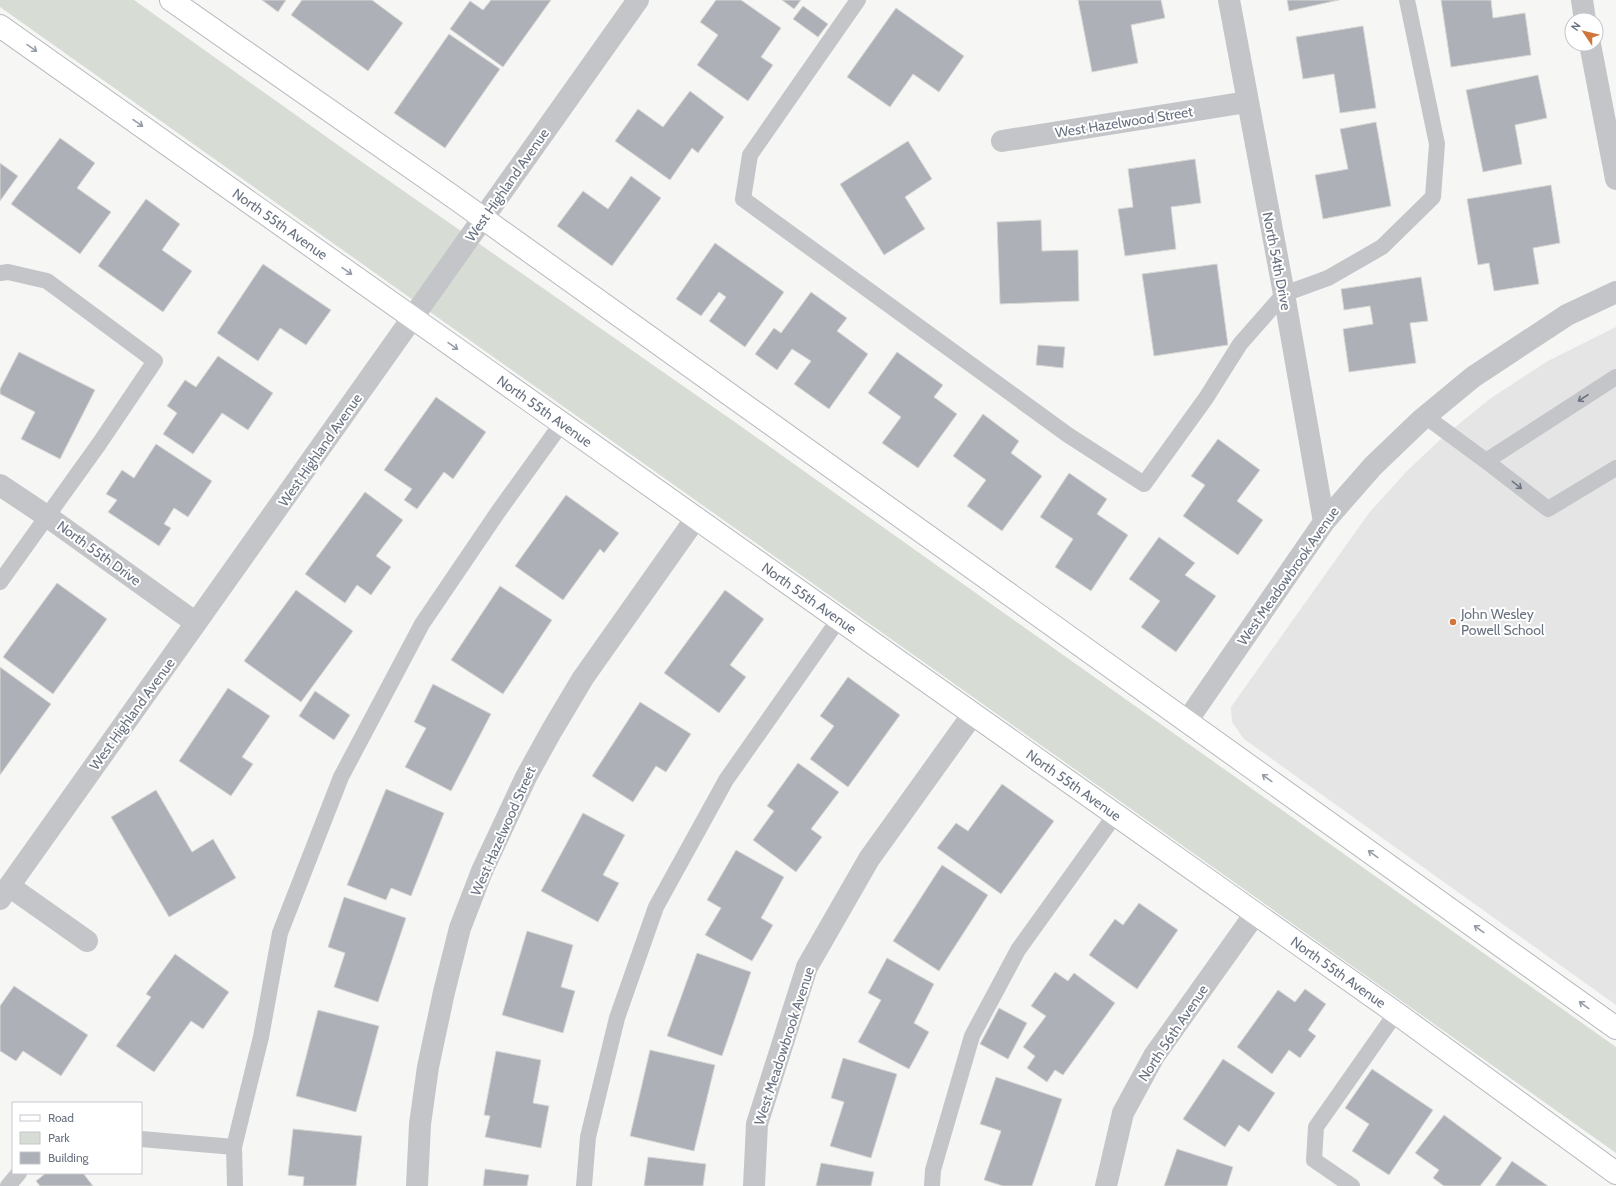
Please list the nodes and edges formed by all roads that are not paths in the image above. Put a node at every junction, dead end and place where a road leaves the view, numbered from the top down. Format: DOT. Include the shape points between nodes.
graph roads {
  1 [pos="171,0"];
  2 [pos="638,0"];
  3 [pos="858,0"];
  4 [pos="1229,0"];
  5 [pos="1407,0"];
  6 [pos="1582,0"];
  7 [pos="1584,12"];
  8 [pos="0,26"];
  9 [pos="1592,52"];
  10 [pos="1247,102"];
  11 [pos="1002,141"];
  12 [pos="1616,179"];
  13 [pos="483,219"];
  14 [pos="0,273"];
  15 [pos="1616,292"];
  16 [pos="1284,294"];
  17 [pos="414,318"];
  18 [pos="1616,377"];
  19 [pos="1425,416"];
  20 [pos="562,423"];
  21 [pos="1486,461"];
  22 [pos="1616,468"];
  23 [pos="0,485"];
  24 [pos="48,517"];
  25 [pos="696,518"];
  26 [pos="1324,522"];
  27 [pos="0,582"];
  28 [pos="839,619"];
  29 [pos="196,624"];
  30 [pos="972,714"];
  31 [pos="1187,720"];
  32 [pos="1115,815"];
  33 [pos="4,892"];
  34 [pos="1255,914"];
  35 [pos="87,940"];
  36 [pos="1396,1013"];
  37 [pos="1616,1028"];
  38 [pos="142,1139"];
  39 [pos="234,1147"];
  40 [pos="1616,1173"];
  41 [pos="18,1174"];
  42 [pos="8,1186"];
  43 [pos="234,1186"];
  44 [pos="417,1186"];
  45 [pos="584,1186"];
  46 [pos="754,1186"];
  47 [pos="932,1186"];
  48 [pos="1106,1186"];
  49 [pos="1352,1186"];
  1 -- 13 [label="street"];
  2 -- 13 [label="street, West Highland Avenue"];
  3 -- 16 [label="lane" via="750,155 743,199 1068,435 1144,484 1206,398 1240,344"];
  4 -- 10 [label="street, North 54th Drive"];
  5 -- 16 [label="lane" via="1437,144 1433,197 1382,247 1328,278"];
  6 -- 7 [label="street"];
  8 -- 17 [label="street, North 55th Avenue, one-way"];
  9 -- 12 [label="street"];
  10 -- 11 [label="street, West Hazelwood Street"];
  10 -- 16 [label="street, North 54th Drive"];
  13 -- 17 [label="street, West Highland Avenue"];
  13 -- 31 [label="street"];
  14 -- 24 [label="lane" via="8,272 47,281 155,361"];
  15 -- 19 [label="street, West Meadowbrook Avenue" via="1567,315 1529,339 1474,377"];
  16 -- 26 [label="street, North 54th Drive"];
  17 -- 20 [label="street, North 55th Avenue, one-way"];
  17 -- 29 [label="street, West Highland Avenue"];
  18 -- 21 [label="lane, one-way"];
  19 -- 21 [label="lane"];
  19 -- 26 [label="street, West Meadowbrook Avenue" via="1373,466"];
  20 -- 25 [label="street, North 55th Avenue"];
  20 -- 39 [label="lane" via="422,624 341,778 280,932 261,1037"];
  21 -- 22 [label="lane, one-way" via="1548,509"];
  23 -- 24 [label="street, North 55th Drive"];
  24 -- 27 [label="lane"];
  24 -- 29 [label="street, North 55th Drive"];
  25 -- 28 [label="street, North 55th Avenue"];
  25 -- 44 [label="street, West Hazelwood Street" via="584,678 552,730 526,777 482,871 460,928 428,1067 420,1124"];
  26 -- 31 [label="street, West Meadowbrook Avenue"];
  28 -- 30 [label="street, North 55th Avenue"];
  28 -- 45 [label="lane" via="726,780 656,907 616,1018 588,1137"];
  29 -- 33 [label="street, West Highland Avenue"];
  30 -- 32 [label="street, North 55th Avenue"];
  30 -- 46 [label="street, West Meadowbrook Avenue" via="869,860 807,967 757,1124"];
  37 -- 31 [label="street, one-way"];
  32 -- 34 [label="street, North 55th Avenue"];
  32 -- 47 [label="lane" via="1018,950 972,1036 933,1170"];
  33 -- 35 [label="street"];
  34 -- 36 [label="street, North 55th Avenue"];
  34 -- 48 [label="street, North 56th Avenue" via="1154,1056 1123,1112"];
  36 -- 40 [label="street, North 55th Avenue"];
  36 -- 49 [label="lane" via="1316,1127 1314,1160"];
  38 -- 39 [label="lane"];
  39 -- 43 [label="lane"];
  41 -- 42 [label="lane"];
}
